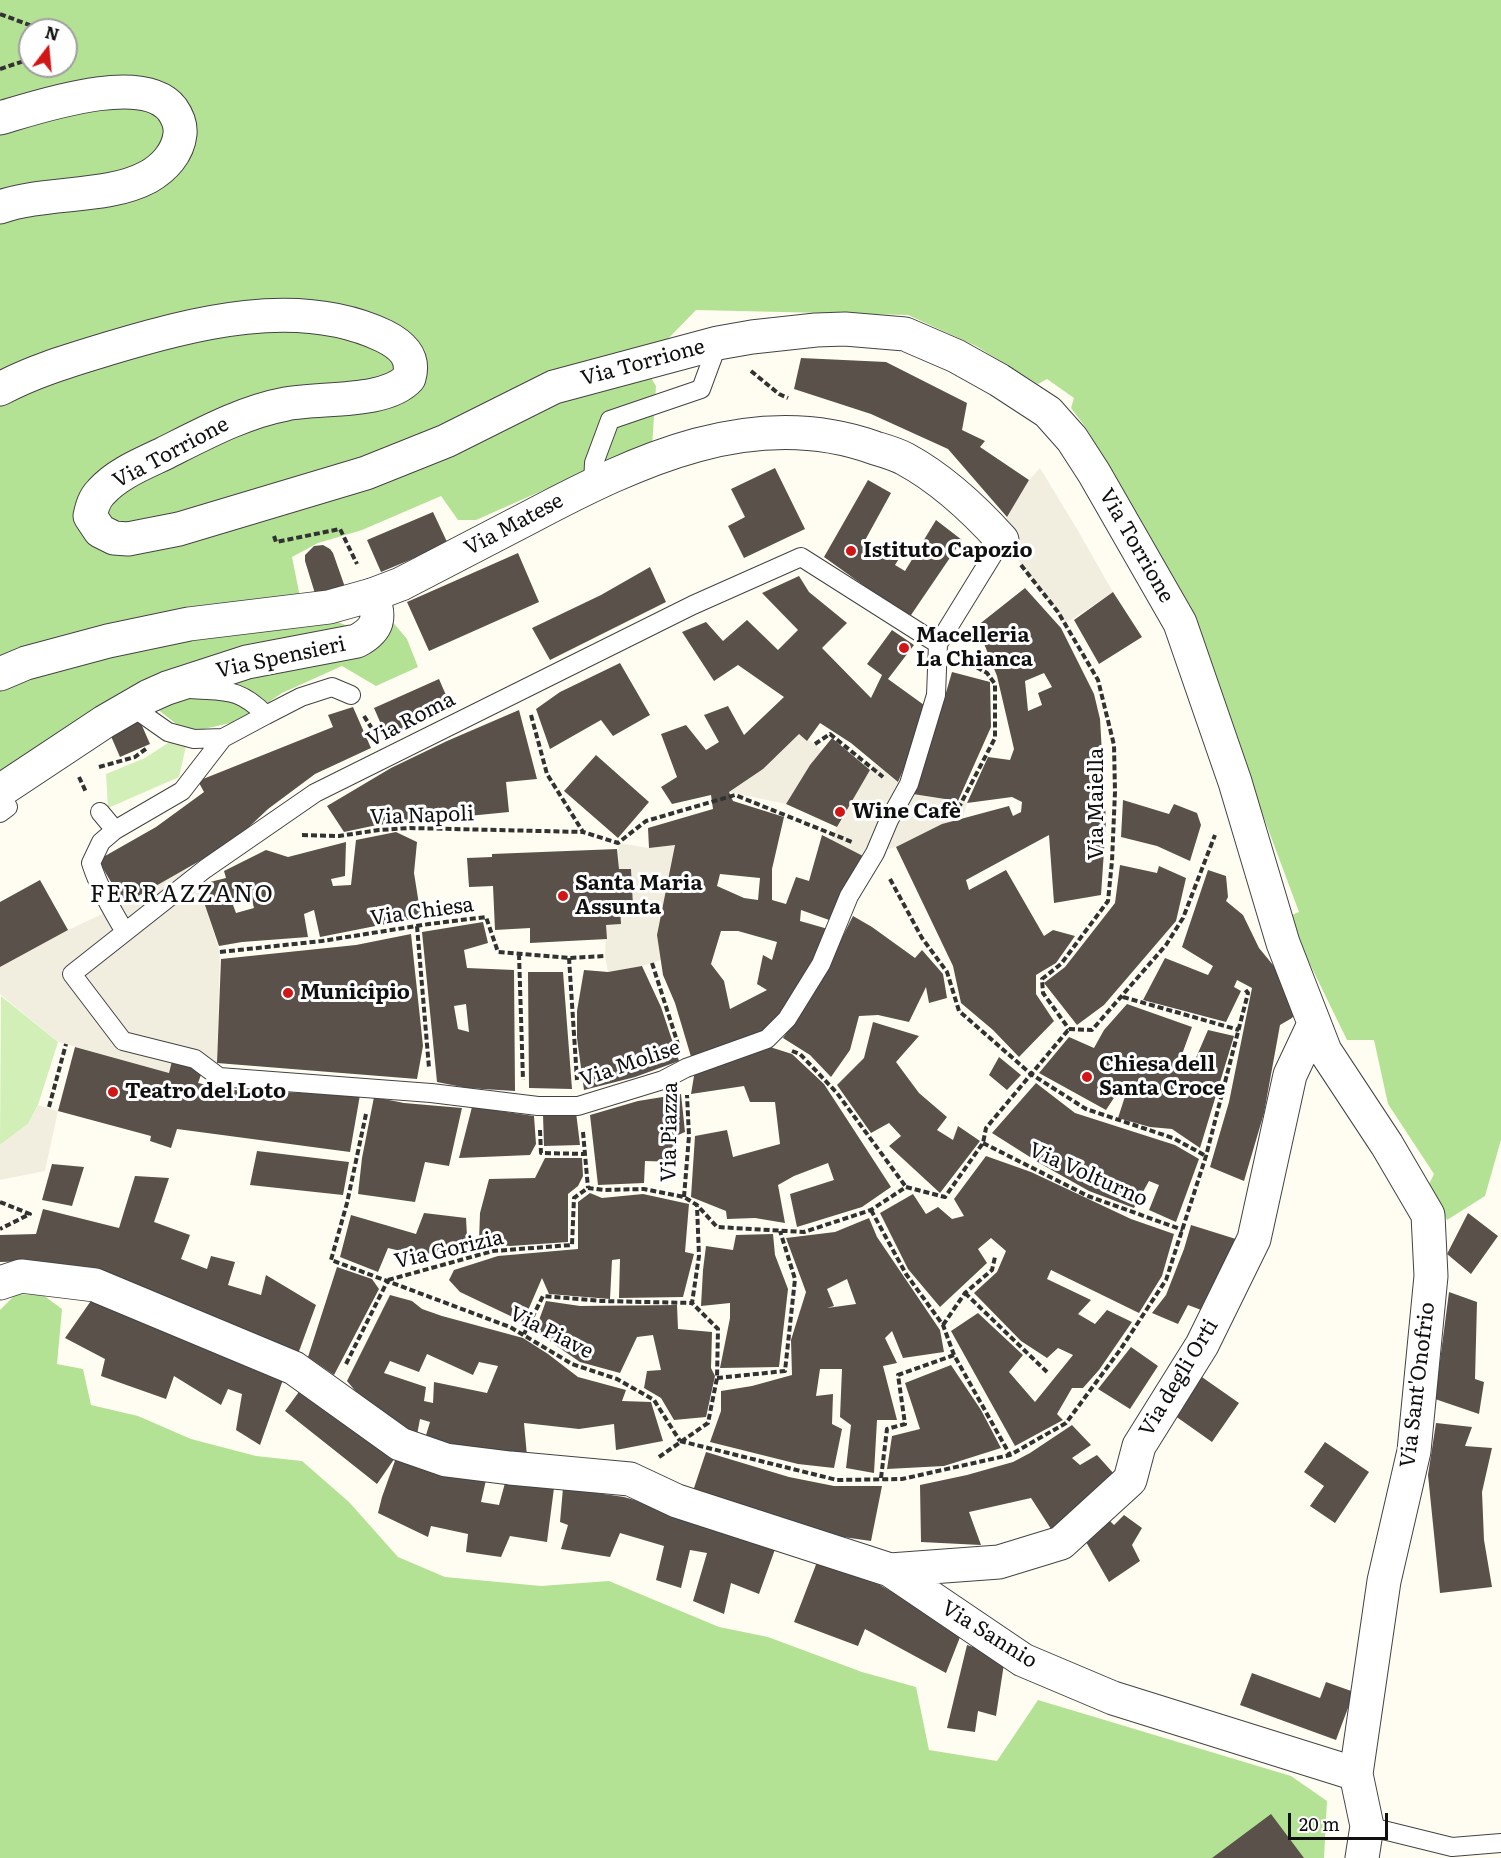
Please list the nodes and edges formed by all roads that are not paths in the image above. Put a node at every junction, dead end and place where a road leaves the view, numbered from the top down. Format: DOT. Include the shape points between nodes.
graph roads {
  1 [pos="0,118"];
  2 [pos="0,207"];
  3 [pos="718,343"];
  4 [pos="0,389"];
  5 [pos="594,484"];
  6 [pos="1002,540"];
  7 [pos="372,595"];
  8 [pos="938,644"];
  9 [pos="0,674"];
  10 [pos="167,688"];
  11 [pos="351,695"];
  12 [pos="131,706"];
  13 [pos="266,715"];
  14 [pos="223,738"];
  15 [pos="3,804"];
  16 [pos="100,813"];
  17 [pos="115,830"];
  18 [pos="125,932"];
  19 [pos="72,974"];
  20 [pos="1314,1024"];
  21 [pos="0,1283"];
  22 [pos="890,1570"];
  23 [pos="1356,1774"];
  24 [pos="1367,1826"];
  25 [pos="1501,1843"];
  26 [pos="1362,1858"];
  1 -- 2 [label="street" via="77,97 129,92 163,101 176,115 180,129 177,146 168,160 160,170 142,180 26,199"];
  3 -- 4 [label="street, Via Torrione" via="554,387 446,441 366,473 179,529 128,539 100,531 90,516 95,499 117,478 256,411 391,391 410,378 412,364 405,351 382,335 342,321 297,315 244,318 126,343 68,360"];
  3 -- 5 [label="lane, Via Torrione" via="701,389 609,420 594,464"];
  3 -- 20 [label="street, Via Torrione" via="816,330 905,334 999,380 1043,408 1064,429 1094,473 1180,623 1235,782 1283,943"];
  5 -- 6 [label="street, Via Matese" via="715,440 763,432 807,432 856,441 904,458 949,488"];
  5 -- 7 [label="street, Via Matese" via="401,584"];
  6 -- 8 [label="lane"];
  7 -- 9 [label="street, Via Matese" via="329,607 189,624 108,641"];
  7 -- 10 [label="street, Via Spensieri" via="376,621 370,633 357,641 247,662"];
  8 -- 18 [label="lane, Via Roma" via="801,557 693,605 315,793 192,879"];
  8 -- 19 [label="lane, Via Molise" via="936,695 909,784 849,896 821,964 787,1019 767,1039 663,1080 578,1106 219,1077 195,1059 123,1041"];
  10 -- 12 [label="street, Via Spensieri"];
  10 -- 13 [label="lane" via="234,692 251,700"];
  11 -- 13 [label="lane" via="332,687"];
  12 -- 14 [label="lane" via="168,732 194,739"];
  12 -- 15 [label="street, Via Spensieri"];
  13 -- 14 [label="lane"];
  14 -- 17 [label="lane" via="182,791"];
  16 -- 17 [label="lane"];
  17 -- 18 [label="lane" via="101,842 91,863 106,901"];
  18 -- 19 [label="lane, Via Roma"];
  20 -- 22 [label="street, Via degli Orti" via="1290,1075 1254,1239 1202,1345 1139,1446 1130,1480 1061,1543 999,1562"];
  20 -- 23 [label="street, Via Sant'Onofrio" via="1325,1051 1428,1215 1431,1276 1413,1451 1384,1581"];
  21 -- 22 [label="street, Via Sannio" via="21,1276 95,1285 294,1368 400,1444 446,1460 630,1479 677,1501"];
  22 -- 23 [label="street, Via Sannio" via="1023,1660 1113,1698"];
  23 -- 24 [label="street"];
  24 -- 25 [label="lane" via="1452,1847"];
  24 -- 26 [label="street"];
}
